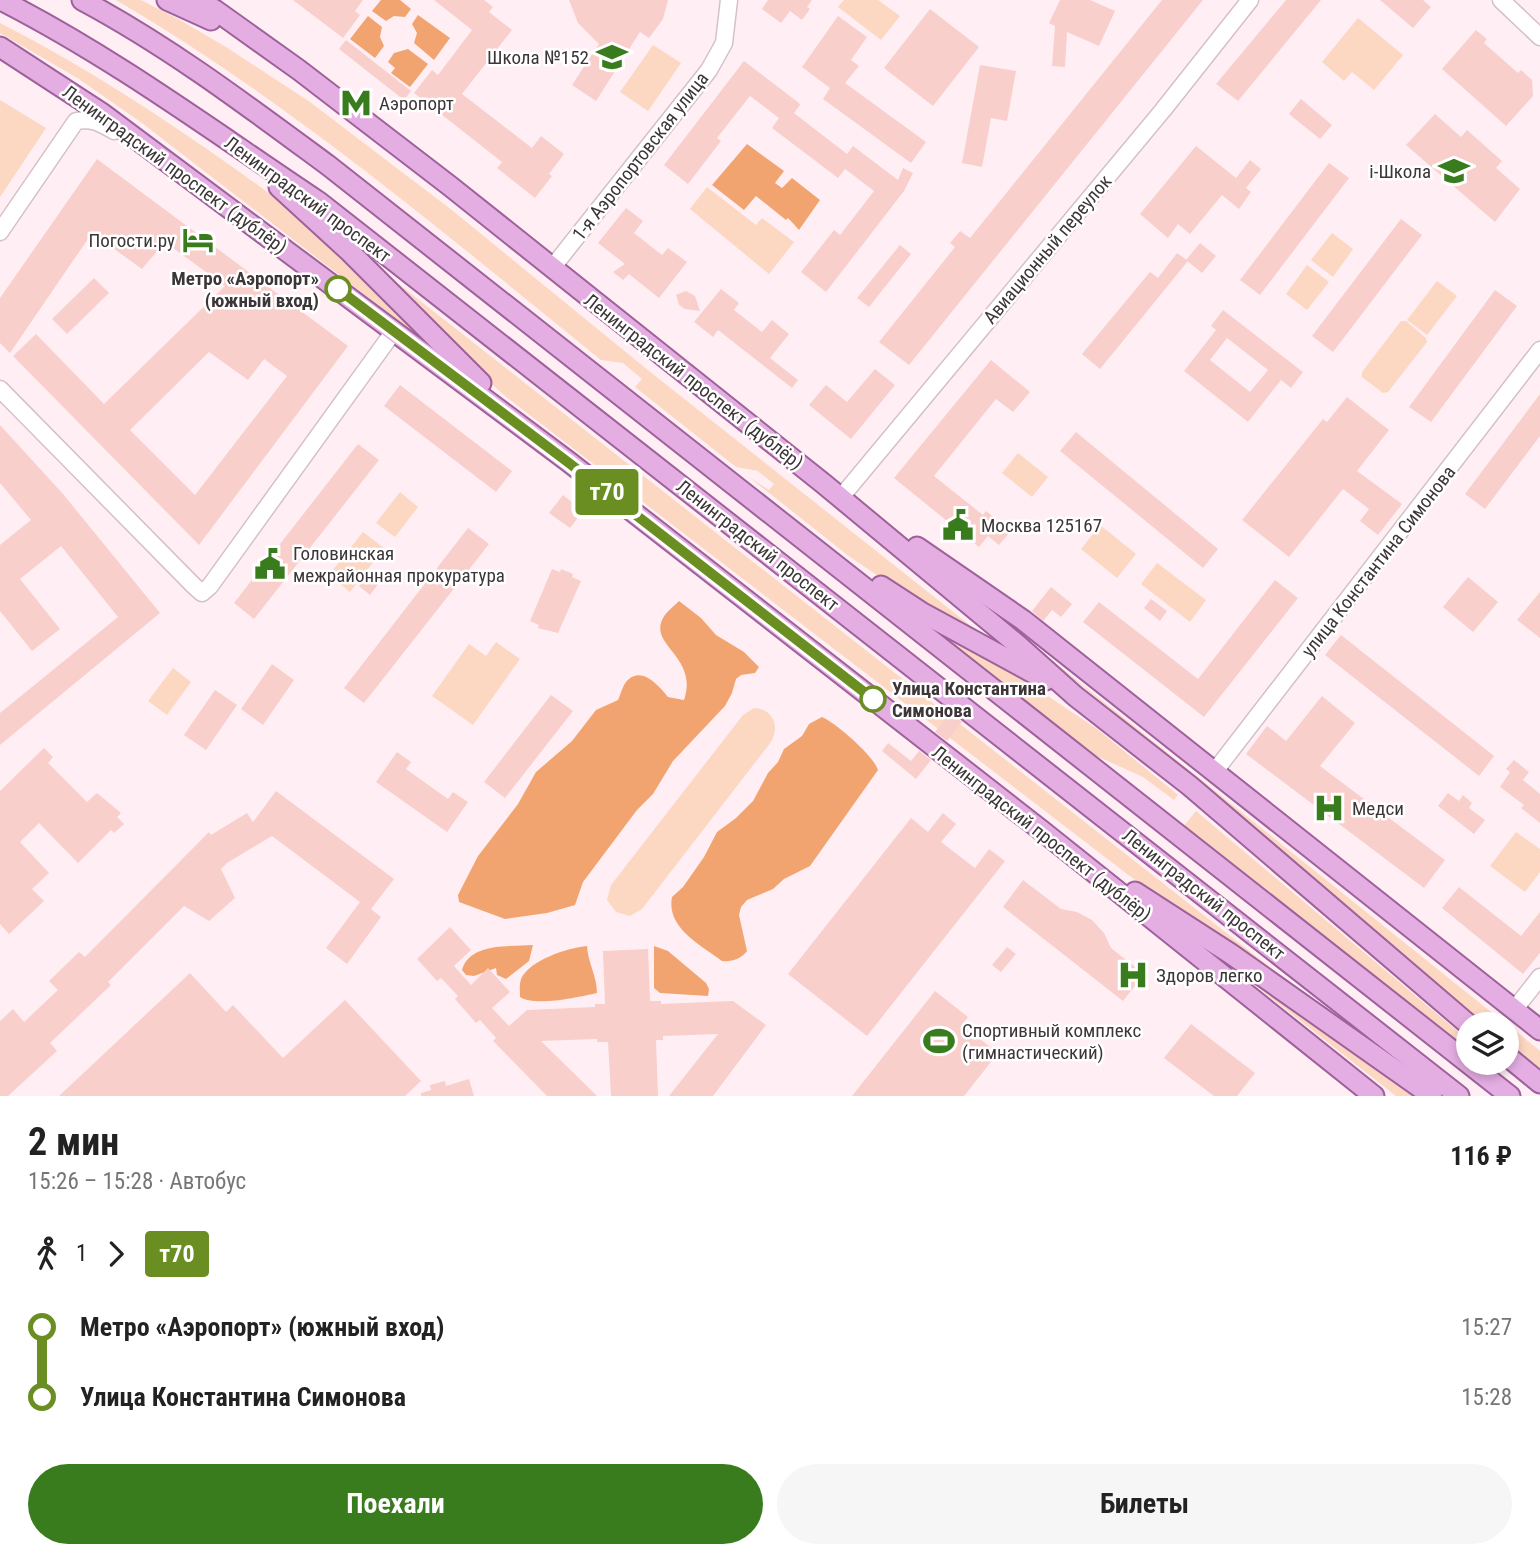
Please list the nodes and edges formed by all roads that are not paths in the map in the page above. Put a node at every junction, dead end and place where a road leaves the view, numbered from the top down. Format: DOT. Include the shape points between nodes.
graph roads {
  1 [pos="1,0"];
  2 [pos="82,0"];
  3 [pos="166,0"];
  4 [pos="197,0"];
  5 [pos="729,0"];
  6 [pos="1250,0"];
  7 [pos="1501,0"];
  8 [pos="1540,37"];
  9 [pos="254,38"];
  10 [pos="0,47"];
  11 [pos="234,146"];
  12 [pos="168,162"];
  13 [pos="0,232"];
  14 [pos="552,268"];
  15 [pos="394,331"];
  16 [pos="1540,350"];
  17 [pos="0,389"];
  18 [pos="558,455"];
  19 [pos="824,484"];
  20 [pos="842,496"];
  21 [pos="791,530"];
  22 [pos="1075,696"];
  23 [pos="1215,771"];
  24 [pos="1041,830"];
  25 [pos="1540,977"];
  26 [pos="1514,1010"];
  27 [pos="1456,1014"];
  28 [pos="1540,1030"];
  29 [pos="1519,1066"];
  30 [pos="1540,1083"];
  31 [pos="1374,1096"];
  32 [pos="1432,1096"];
  33 [pos="1459,1096"];
  34 [pos="1510,1096"];
  1 -- 11 [label="main road, Ленинградский проспект" via="118,66"];
  2 -- 21 [label="main road, Ленинградский проспект" via="152,40 287,135"];
  3 -- 9 [label="main road"];
  4 -- 9 [label="main road, Ленинградский проспект (дублёр)"];
  5 -- 14 [label="street, 1-я Аэропортовская улица" via="724,43 709,69"];
  6 -- 20 [label="street, Авиационный переулок"];
  7 -- 8 [label="street"];
  9 -- 14 [label="main road, Ленинградский проспект (дублёр)"];
  10 -- 12 [label="main road, Ленинградский проспект (дублёр)"];
  11 -- 18 [label="main road"];
  11 -- 33 [label="main road, Ленинградский проспект" via="319,202"];
  12 -- 13 [label="street" via="99,122 76,121"];
  12 -- 15 [label="main road, Ленинградский проспект (дублёр)"];
  14 -- 19 [label="main road, Ленинградский проспект (дублёр)"];
  15 -- 17 [label="street" via="202,593"];
  15 -- 18 [label="main road, Ленинградский проспект (дублёр)"];
  16 -- 23 [label="street, улица Константина Симонова"];
  18 -- 24 [label="main road, Ленинградский проспект (дублёр)"];
  19 -- 20 [label="main road, Ленинградский проспект (дублёр)"];
  19 -- 22 [label="main road, Ленинградский проспект (дублёр)"];
  20 -- 23 [label="main road, Ленинградский проспект (дублёр)" via="1023,620"];
  21 -- 22 [label="main road" via="922,612"];
  21 -- 34 [label="main road, Ленинградский проспект"];
  22 -- 27 [label="main road, Ленинградский проспект (дублёр)" via="1190,786"];
  23 -- 26 [label="main road, Ленинградский проспект (дублёр)"];
  24 -- 31 [label="main road, Ленинградский проспект (дублёр)"];
  24 -- 32 [label="main road" via="1231,954"];
  25 -- 26 [label="street"];
  26 -- 28 [label="main road, Ленинградский проспект (дублёр)"];
  29 -- 30 [label="main road"];
}
